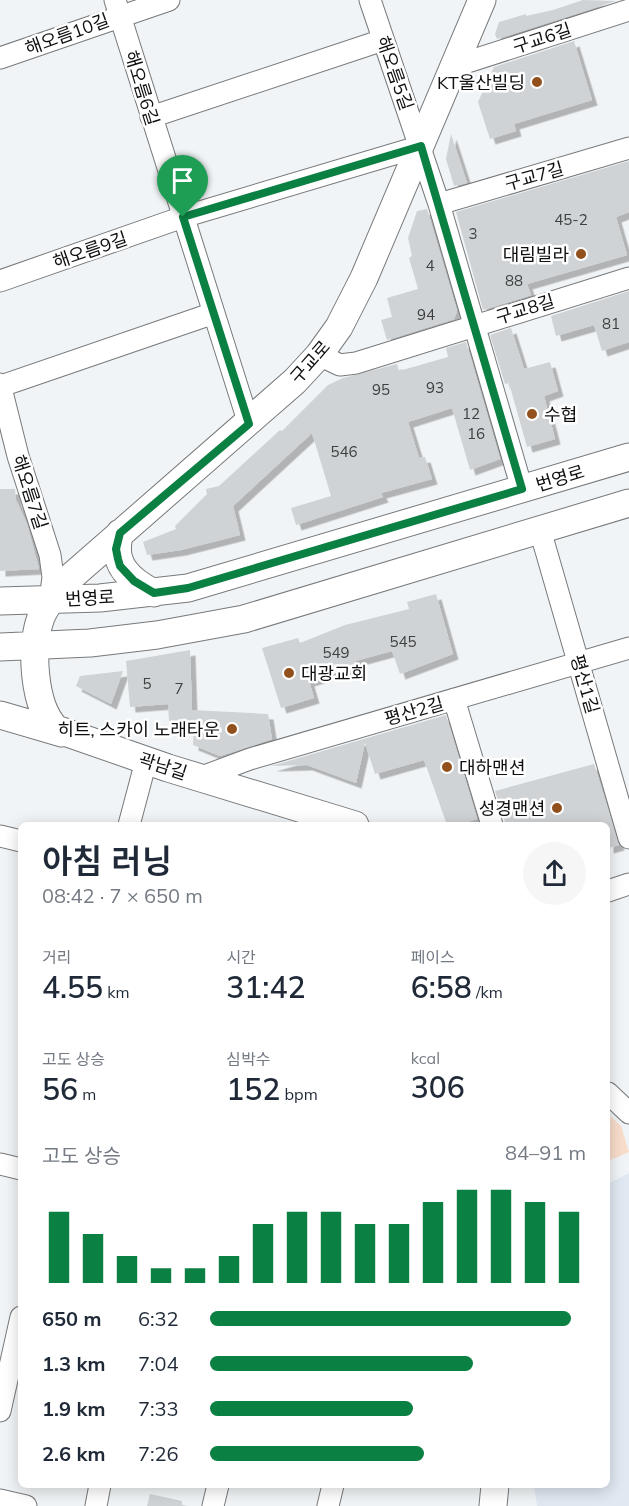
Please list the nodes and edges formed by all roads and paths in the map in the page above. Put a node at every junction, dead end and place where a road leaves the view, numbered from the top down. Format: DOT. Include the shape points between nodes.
graph roads {
  1 [pos="169,0"];
  2 [pos="370,0"];
  3 [pos="482,0"];
  4 [pos="118,8"];
  5 [pos="629,10"];
  6 [pos="383,40"];
  7 [pos="0,58"];
  8 [pos="455,66"];
  9 [pos="151,117"];
  10 [pos="421,146"];
  11 [pos="629,148"];
  12 [pos="439,204"];
  13 [pos="183,217"];
  14 [pos="629,278"];
  15 [pos="0,281"];
  16 [pos="214,312"];
  17 [pos="474,325"];
  18 [pos="319,355"];
  19 [pos="0,385"];
  20 [pos="249,424"];
  21 [pos="9,457"];
  22 [pos="629,457"];
  23 [pos="522,489"];
  24 [pos="629,503"];
  25 [pos="540,530"];
  26 [pos="120,533"];
  27 [pos="154,593"];
  28 [pos="50,600"];
  29 [pos="0,601"];
  30 [pos="36,646"];
  31 [pos="0,647"];
  32 [pos="629,648"];
  33 [pos="579,663"];
  34 [pos="454,699"];
  35 [pos="0,715"];
  36 [pos="69,735"];
  37 [pos="146,761"];
  38 [pos="199,778"];
  39 [pos="130,822"];
  40 [pos="346,822"];
  41 [pos="491,822"];
  42 [pos="0,836"];
  43 [pos="629,838"];
  44 [pos="18,840"];
  45 [pos="629,884"];
  46 [pos="610,890"];
  47 [pos="610,1095"];
  48 [pos="629,1113"];
  49 [pos="0,1164"];
  50 [pos="18,1168"];
  51 [pos="18,1330"];
  52 [pos="0,1411"];
  53 [pos="99,1488"];
  54 [pos="217,1488"];
  55 [pos="332,1488"];
  56 [pos="495,1488"];
  57 [pos="0,1500"];
  58 [pos="26,1506"];
  59 [pos="96,1506"];
  60 [pos="213,1506"];
  61 [pos="328,1506"];
  62 [pos="493,1506"];
  1 -- 4 [label="street, 해오름10길"];
  2 -- 6 [label="street, 해오름5길"];
  3 -- 8 [label="main road, 구교로"];
  4 -- 7 [label="street, 해오름10길"];
  4 -- 9 [label="street, 해오름6길"];
  5 -- 8 [label="street, 구교6길"];
  6 -- 9 [label="street"];
  6 -- 10 [label="street, 해오름5길"];
  8 -- 10 [label="main road, 구교로"];
  9 -- 13 [label="street, 해오름6길"];
  10 -- 12 [label="street, 해오름5길"];
  10 -- 13 [label="street, 해오름9길"];
  10 -- 18 [label="main road, 구교로" via="364,278 339,327"];
  11 -- 12 [label="street, 구교7길"];
  12 -- 17 [label="street, 해오름5길"];
  13 -- 15 [label="street, 해오름9길"];
  13 -- 16 [label="street, 해오름6길"];
  14 -- 17 [label="street, 구교8길"];
  16 -- 19 [label="street"];
  16 -- 20 [label="street, 해오름6길"];
  17 -- 18 [label="street, 구교8길" via="356,363 340,365"];
  17 -- 23 [label="street, 해오름5길"];
  18 -- 20 [label="main road, 구교로"];
  19 -- 21 [label="street, 해오름7길"];
  20 -- 26 [label="main road, 구교로"];
  21 -- 28 [label="street, 해오름7길" via="50,555"];
  22 -- 23 [label="main road, 번영로"];
  23 -- 27 [label="main road, 번영로" via="232,576"];
  24 -- 25 [label="main road"];
  25 -- 30 [label="main road" via="244,619 157,635"];
  25 -- 33 [label="street, 평산1길"];
  26 -- 27 [label="main road" via="116,549 120,566 134,581"];
  26 -- 28 [label="main road, 구교로"];
  27 -- 28 [label="main road, 번영로"];
  28 -- 29 [label="main road, 번영로"];
  28 -- 30 [label="main road, 구교로" via="37,631"];
  30 -- 31 [label="main road"];
  30 -- 36 [label="main road, 곽남길" via="41,708 47,720"];
  32 -- 33 [label="street, 평산2길"];
  33 -- 34 [label="street, 평산2길"];
  33 -- 43 [label="street, 평산1길"];
  34 -- 38 [label="street, 평산2길" via="250,759"];
  34 -- 41 [label="street"];
  35 -- 36 [label="main road"];
  36 -- 37 [label="main road, 곽남길"];
  37 -- 38 [label="main road, 곽남길"];
  37 -- 39 [label="street"];
  38 -- 40 [label="main road, 곽남길"];
  42 -- 44 [label="street"];
  45 -- 46 [label="street"];
  47 -- 48 [label="street"];
  49 -- 50 [label="street"];
  51 -- 52 [label="street"];
  53 -- 59 [label="street"];
  54 -- 60 [label="street"];
  55 -- 61 [label="street"];
  56 -- 62 [label="main road"];
  57 -- 58 [label="street"];
}
